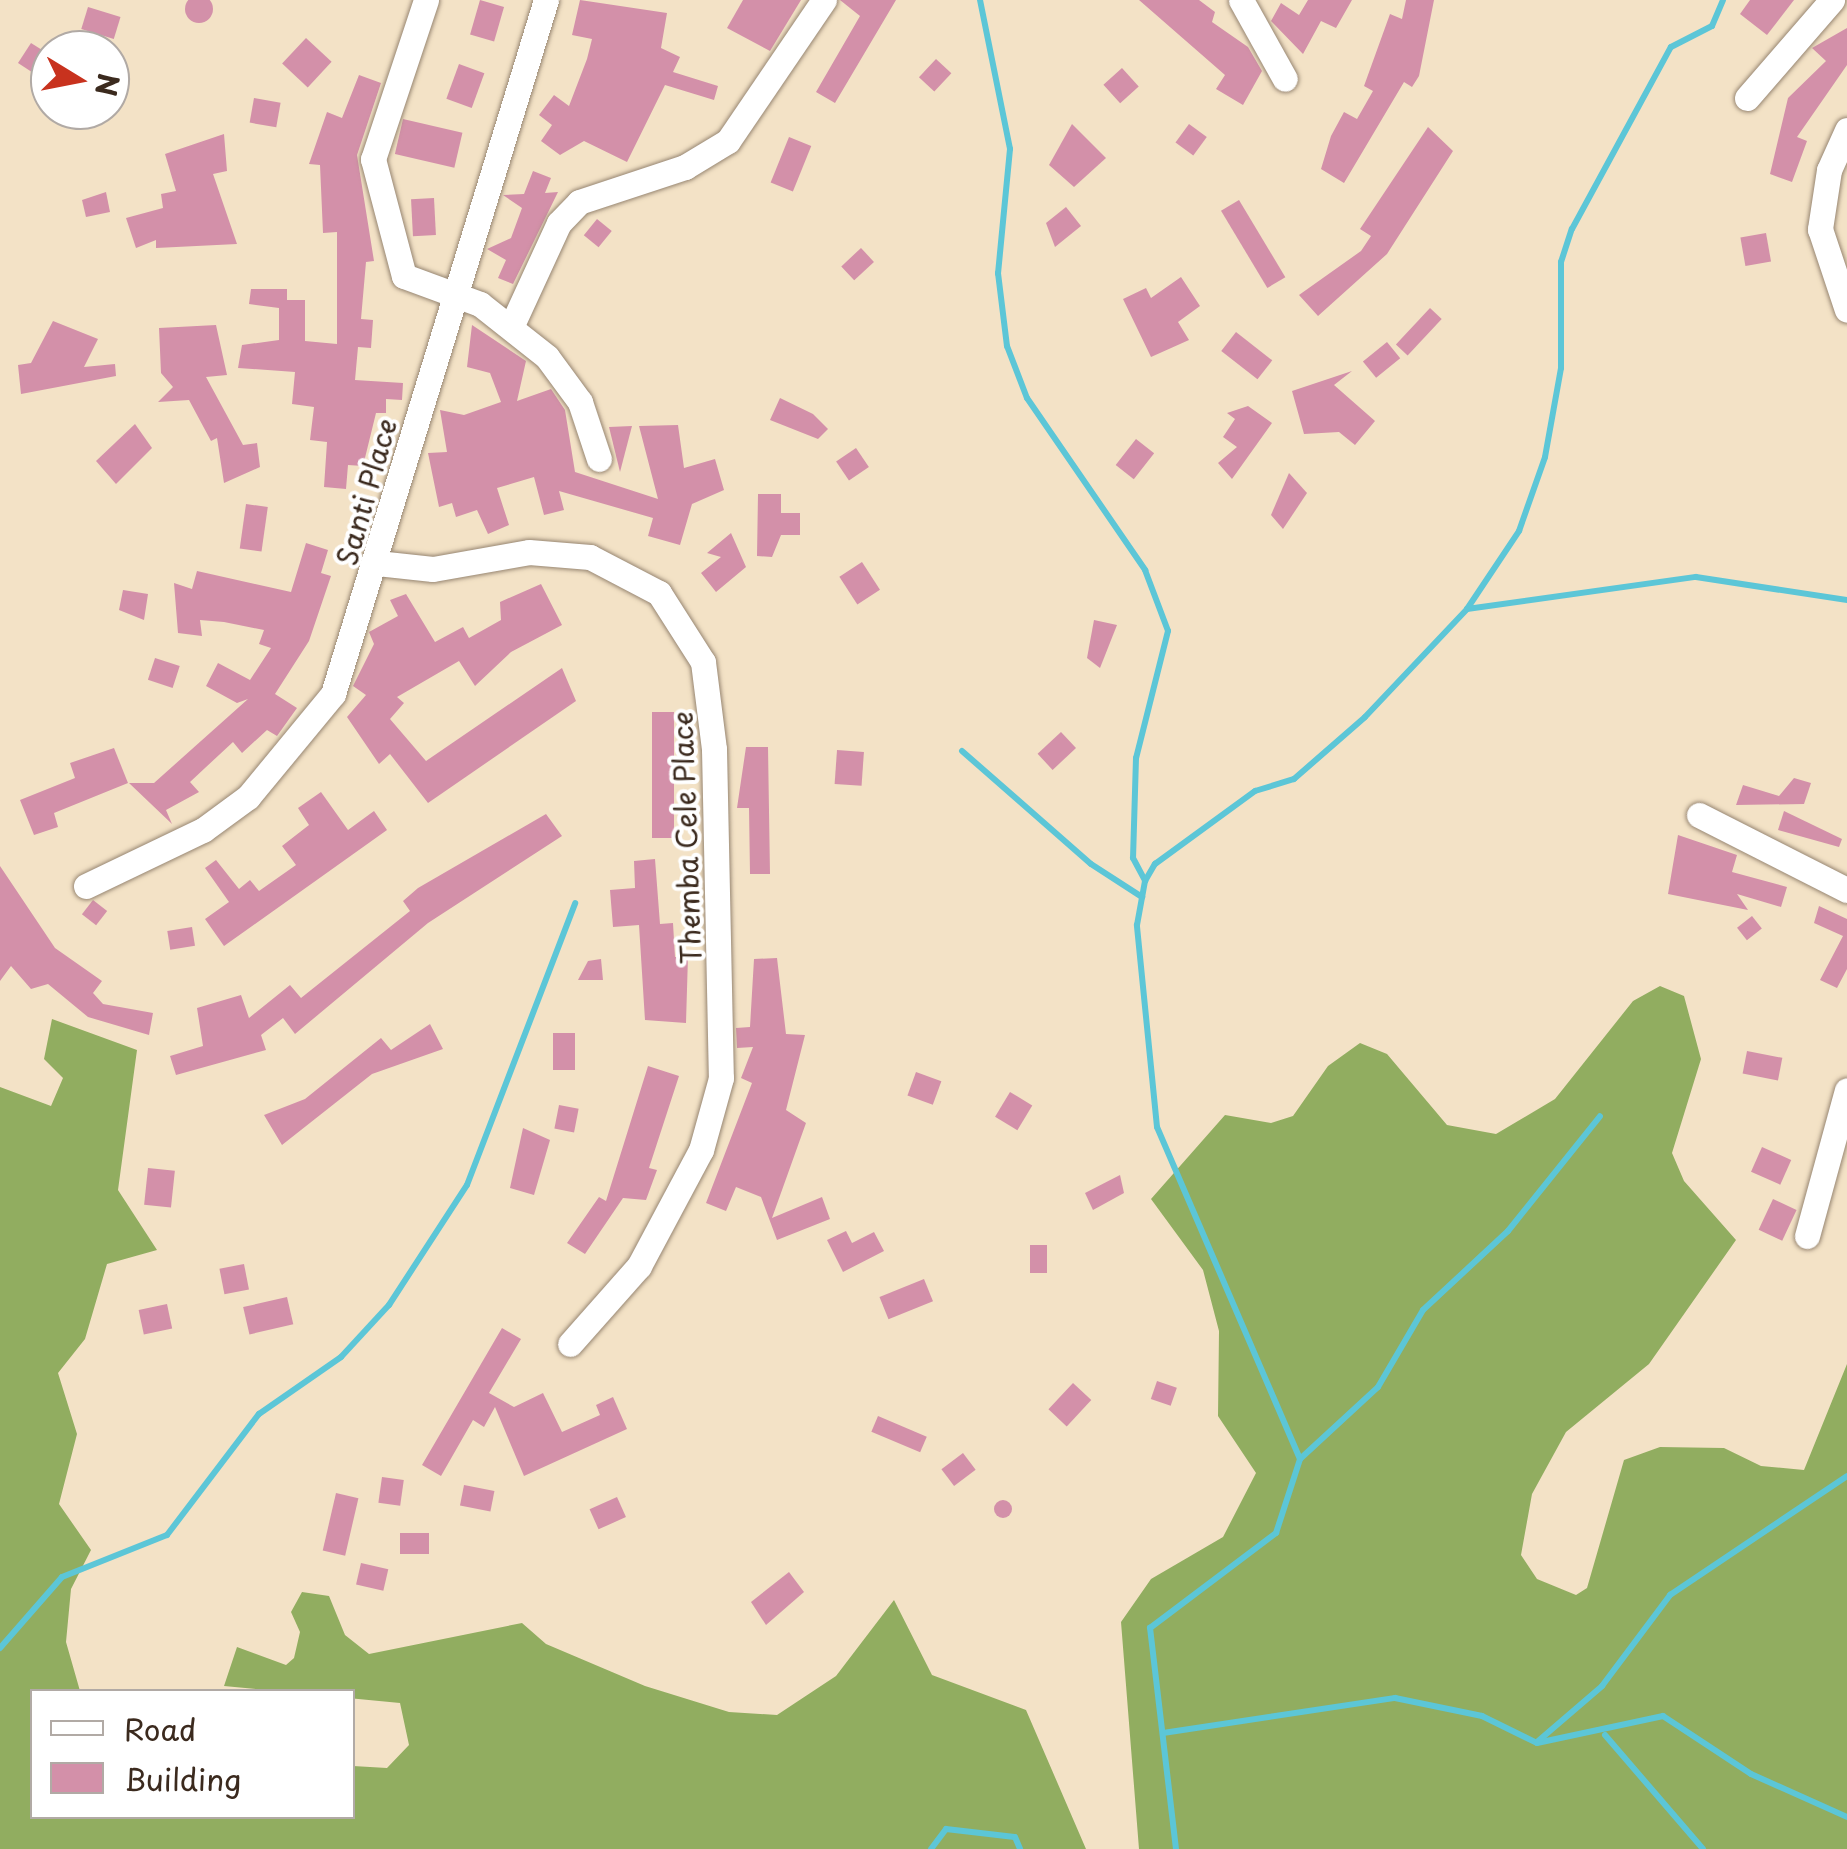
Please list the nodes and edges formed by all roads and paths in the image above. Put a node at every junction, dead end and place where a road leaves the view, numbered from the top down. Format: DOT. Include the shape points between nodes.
graph roads {
  1 [pos="426,0"];
  2 [pos="546,0"];
  3 [pos="824,0"];
  4 [pos="1241,0"];
  5 [pos="1832,0"];
  6 [pos="1286,79"];
  7 [pos="1747,98"];
  8 [pos="1847,130"];
  9 [pos="455,292"];
  10 [pos="1847,310"];
  11 [pos="512,325"];
  12 [pos="598,460"];
  13 [pos="378,563"];
  14 [pos="1699,816"];
  15 [pos="86,886"];
  16 [pos="1847,890"];
  17 [pos="1847,1090"];
  18 [pos="1807,1236"];
  19 [pos="570,1344"];
  1 -- 9 [label="street" via="373,159 404,276"];
  2 -- 9 [label="street, Santi Place"];
  3 -- 11 [label="street" via="728,141 686,166 578,202 559,223"];
  4 -- 6 [label="street"];
  5 -- 7 [label="street"];
  8 -- 10 [label="street" via="1828,170 1820,228"];
  9 -- 11 [label="street"];
  9 -- 13 [label="street, Santi Place"];
  11 -- 12 [label="street" via="580,402"];
  13 -- 15 [label="street, Santi Place" via="333,694 285,759 204,830"];
  13 -- 19 [label="street, Themba Cele Place" via="433,569 529,552 590,558 659,593 703,662 714,749 722,1078 701,1150 639,1266"];
  14 -- 16 [label="street"];
  17 -- 18 [label="street"];
}
